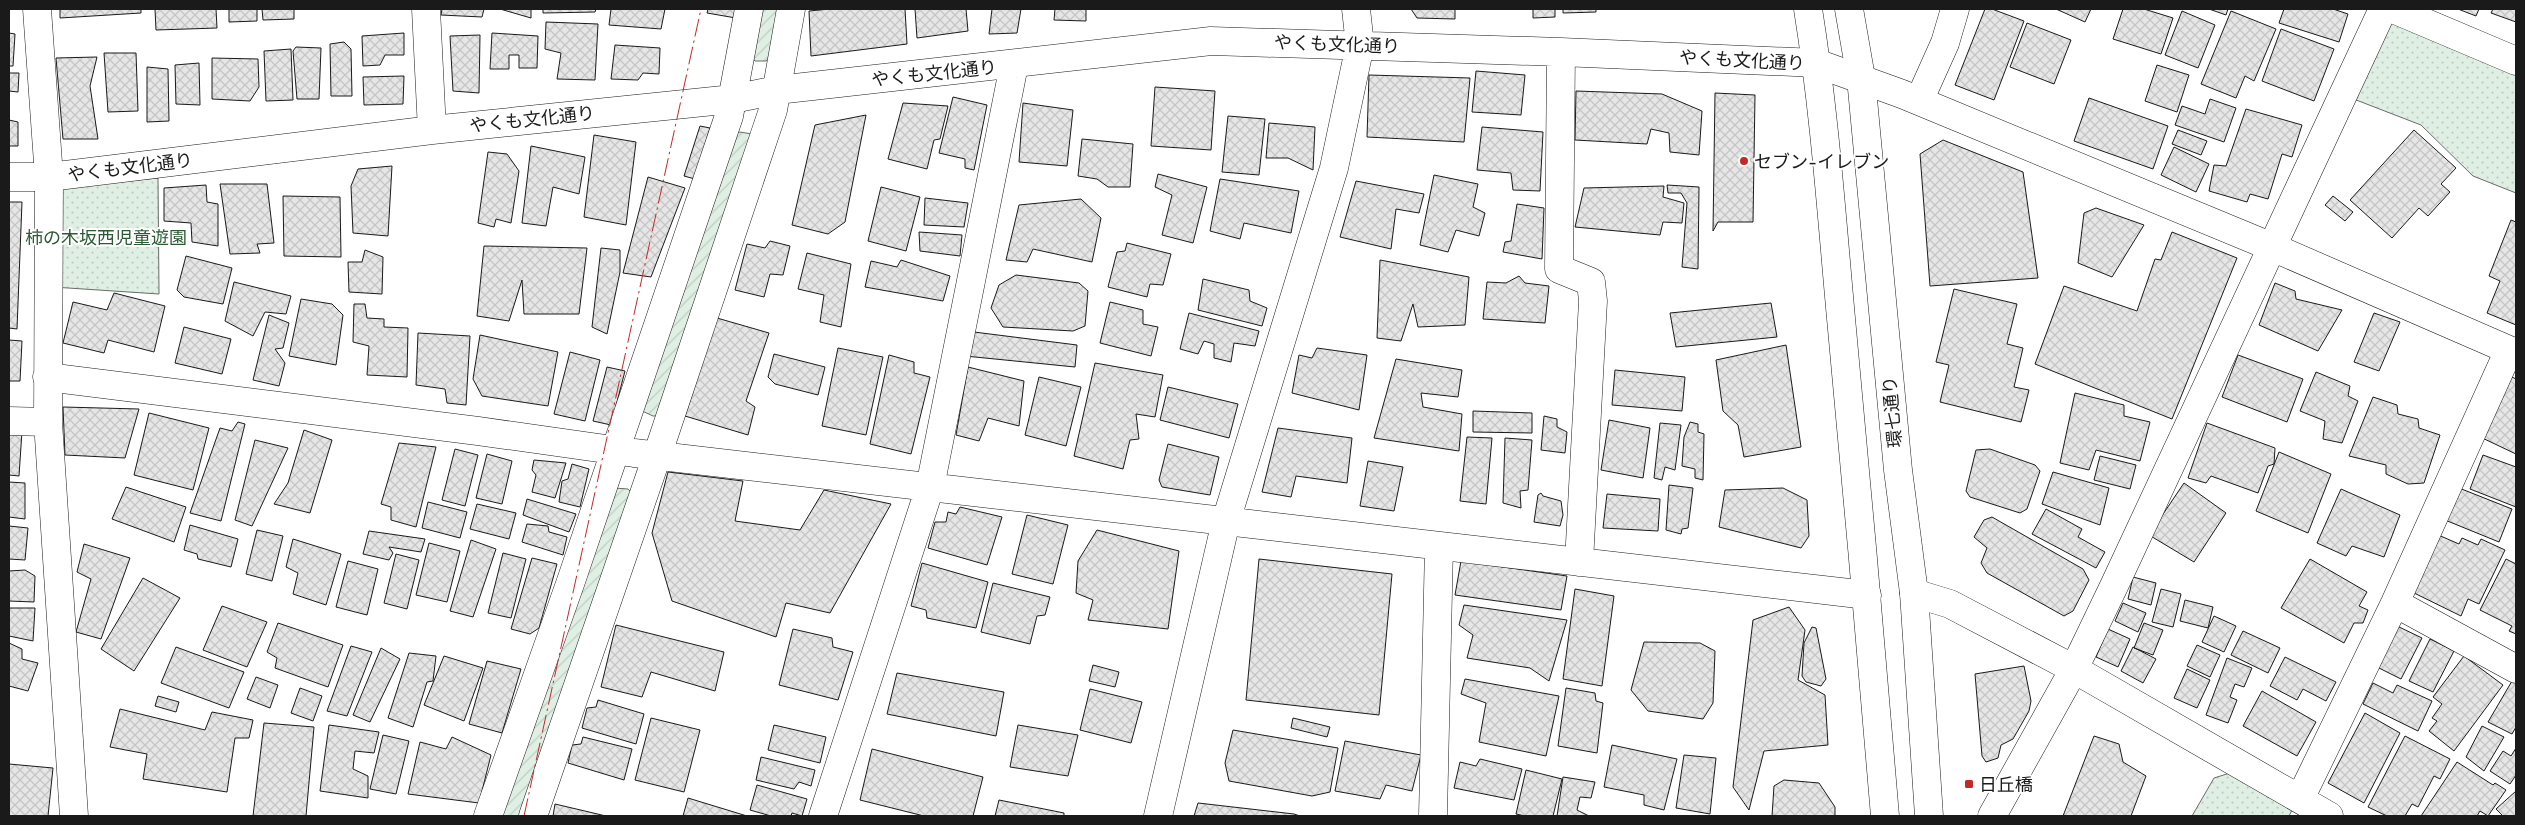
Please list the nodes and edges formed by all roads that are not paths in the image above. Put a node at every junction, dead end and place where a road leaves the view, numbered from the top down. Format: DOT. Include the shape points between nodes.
graph roads {
  1 [pos="37,9"];
  2 [pos="426,9"];
  3 [pos="749,9"];
  4 [pos="791,9"];
  5 [pos="1356,9"];
  6 [pos="1808,9"];
  7 [pos="1850,9"];
  8 [pos="1955,9"];
  9 [pos="2383,9"];
  10 [pos="2393,9"];
  11 [pos="1360,45"];
  12 [pos="1561,52"];
  13 [pos="2516,61"];
  14 [pos="1816,63"];
  15 [pos="1014,65"];
  16 [pos="1861,78"];
  17 [pos="777,90"];
  18 [pos="733,98"];
  19 [pos="1919,101"];
  20 [pos="432,130"];
  21 [pos="49,177"];
  22 [pos="9,178"];
  23 [pos="2272,247"];
  24 [pos="2513,351"];
  25 [pos="47,377"];
  26 [pos="9,421"];
  27 [pos="48,422"];
  28 [pos="616,449"];
  29 [pos="658,456"];
  30 [pos="930,488"];
  31 [pos="1226,521"];
  32 [pos="1439,546"];
  33 [pos="1579,562"];
  34 [pos="1914,593"];
  35 [pos="1867,595"];
  36 [pos="2395,603"];
  37 [pos="2074,669"];
  38 [pos="2516,669"];
  39 [pos="2300,800"];
  40 [pos="74,816"];
  41 [pos="488,816"];
  42 [pos="533,816"];
  43 [pos="823,816"];
  44 [pos="1158,816"];
  45 [pos="1433,816"];
  46 [pos="1885,816"];
  47 [pos="1929,816"];
  48 [pos="1992,816"];
  49 [pos="2329,816"];
  1 -- 21 [label="street"];
  2 -- 20 [label="street"];
  3 -- 18 [label="street"];
  4 -- 17 [label="street"];
  5 -- 11 [label="street"];
  6 -- 14 [label="street"];
  7 -- 16 [label="street, 環七通り"];
  8 -- 19 [label="street" via="1945,43"];
  9 -- 23 [label="street"];
  10 -- 13 [label="street"];
  11 -- 12 [label="street, やくも文化通り"];
  11 -- 15 [label="street, やくも文化通り" via="1211,41"];
  11 -- 31 [label="street" via="1334,168"];
  12 -- 14 [label="street, やくも文化通り"];
  12 -- 33 [label="street" via="1559,269 1591,282 1593,301"];
  14 -- 16 [label="street, やくも文化通り"];
  14 -- 35 [label="street"];
  15 -- 17 [label="street, やくも文化通り"];
  15 -- 30 [label="street"];
  16 -- 19 [label="street, やくも文化通り"];
  16 -- 34 [label="street, 環七通り" via="1898,470"];
  17 -- 18 [label="street, やくも文化通り"];
  17 -- 29 [label="street"];
  18 -- 20 [label="street, やくも文化通り"];
  18 -- 28 [label="street" via="730,116"];
  19 -- 23 [label="street, やくも文化通り"];
  20 -- 21 [label="street, やくも文化通り"];
  21 -- 22 [label="street, やくも文化通り"];
  21 -- 25 [label="street"];
  23 -- 24 [label="street, やくも文化通り"];
  23 -- 37 [label="street"];
  24 -- 36 [label="street"];
  25 -- 27 [label="street"];
  25 -- 28 [label="street"];
  26 -- 27 [label="street"];
  27 -- 40 [label="street"];
  28 -- 29 [label="street"];
  28 -- 41 [label="street"];
  29 -- 30 [label="street"];
  29 -- 42 [label="street"];
  30 -- 31 [label="street"];
  30 -- 43 [label="street"];
  31 -- 32 [label="street"];
  31 -- 44 [label="street"];
  32 -- 33 [label="street"];
  32 -- 45 [label="street"];
  33 -- 35 [label="street"];
  34 -- 37 [label="street" via="1950,604"];
  34 -- 47 [label="street, 環七通り"];
  35 -- 46 [label="street"];
  36 -- 38 [label="street"];
  36 -- 39 [label="street"];
  37 -- 39 [label="street"];
  37 -- 48 [label="street"];
  39 -- 49 [label="street"];
}
